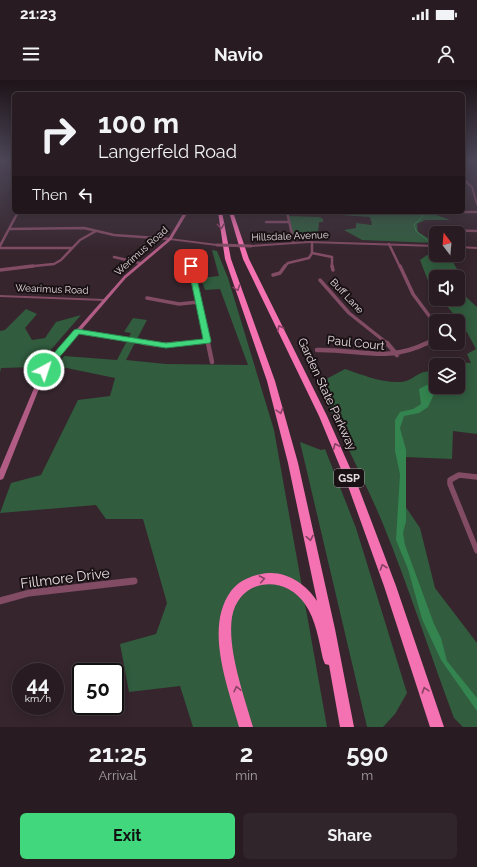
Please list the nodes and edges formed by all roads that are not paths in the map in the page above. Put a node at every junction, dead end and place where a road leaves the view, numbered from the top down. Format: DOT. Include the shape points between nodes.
graph roads {
  1 [pos="473,191"];
  2 [pos="477,204"];
  3 [pos="465,212"];
  4 [pos="477,212"];
  5 [pos="17,214"];
  6 [pos="185,214"];
  7 [pos="220,214"];
  8 [pos="232,214"];
  9 [pos="287,214"];
  10 [pos="266,222"];
  11 [pos="288,222"];
  12 [pos="10,229"];
  13 [pos="96,231"];
  14 [pos="465,231"];
  15 [pos="477,231"];
  16 [pos="170,239"];
  17 [pos="312,242"];
  18 [pos="294,243"];
  19 [pos="389,244"];
  20 [pos="429,246"];
  21 [pos="0,247"];
  22 [pos="465,247"];
  23 [pos="72,248"];
  24 [pos="477,248"];
  25 [pos="312,253"];
  26 [pos="114,257"];
  27 [pos="140,263"];
  28 [pos="191,266"];
  29 [pos="0,270"];
  30 [pos="333,270"];
  31 [pos="273,275"];
  32 [pos="320,280"];
  33 [pos="0,296"];
  34 [pos="147,298"];
  35 [pos="104,300"];
  36 [pos="199,302"];
  37 [pos="429,316"];
  38 [pos="77,332"];
  39 [pos="207,341"];
  40 [pos="429,342"];
  41 [pos="317,350"];
  42 [pos="397,355"];
  43 [pos="212,362"];
  44 [pos="0,477"];
  45 [pos="477,477"];
  46 [pos="477,552"];
  47 [pos="134,582"];
  48 [pos="0,601"];
  49 [pos="346,724"];
  50 [pos="246,727"];
  51 [pos="437,727"];
  1 -- 2 [label="street"];
  3 -- 4 [label="street"];
  5 -- 12 [label="street"];
  6 -- 16 [label="main road, Werimus Road"];
  7 -- 49 [label="highway, one-way" via="228,259 271,381 293,462 329,629"];
  51 -- 8 [label="highway, Garden State Parkway / GSP, one-way" via="386,574 356,494 323,416 246,259"];
  9 -- 11 [label="street"];
  10 -- 11 [label="street"];
  11 -- 18 [label="street"];
  12 -- 13 [label="street" via="80,228"];
  12 -- 21 [label="street"];
  13 -- 16 [label="street" via="121,236"];
  13 -- 23 [label="street" via="82,238"];
  14 -- 15 [label="street"];
  16 -- 18 [label="street, Hillsdale Avenue, bridge" via="217,245"];
  16 -- 27 [label="main road, Werimus Road"];
  17 -- 18 [label="street, Hillsdale Avenue"];
  17 -- 19 [label="street, Hillsdale Avenue"];
  17 -- 25 [label="street"];
  19 -- 20 [label="street, Hillsdale Avenue"];
  19 -- 37 [label="street" via="413,294"];
  21 -- 23 [label="street"];
  22 -- 24 [label="street"];
  23 -- 29 [label="street" via="54,264"];
  25 -- 30 [label="street" via="332,257"];
  25 -- 31 [label="street" via="306,259 287,263 280,273"];
  26 -- 27 [label="street"];
  27 -- 35 [label="main road, Werimus Road"];
  28 -- 36 [label="street"];
  32 -- 42 [label="street, Buff Lane" via="349,313 390,345"];
  33 -- 35 [label="street, Wearimus Road"];
  34 -- 36 [label="street" via="179,304"];
  35 -- 38 [label="main road, Werimus Road"];
  36 -- 39 [label="street"];
  38 -- 39 [label="street" via="166,346"];
  38 -- 44 [label="main road, Werimus Road" via="44,370"];
  39 -- 43 [label="street"];
  40 -- 42 [label="street, Paul Court"];
  41 -- 42 [label="street, Paul Court" via="374,356"];
  45 -- 46 [label="street" via="452,477 450,484"];
  47 -- 48 [label="street, Fillmore Drive" via="29,593"];
  50 -- 49 [label="highway, one-way" via="226,644 226,617 232,599 240,590 256,580 269,578 282,579 293,584 313,606 322,630"];
}
